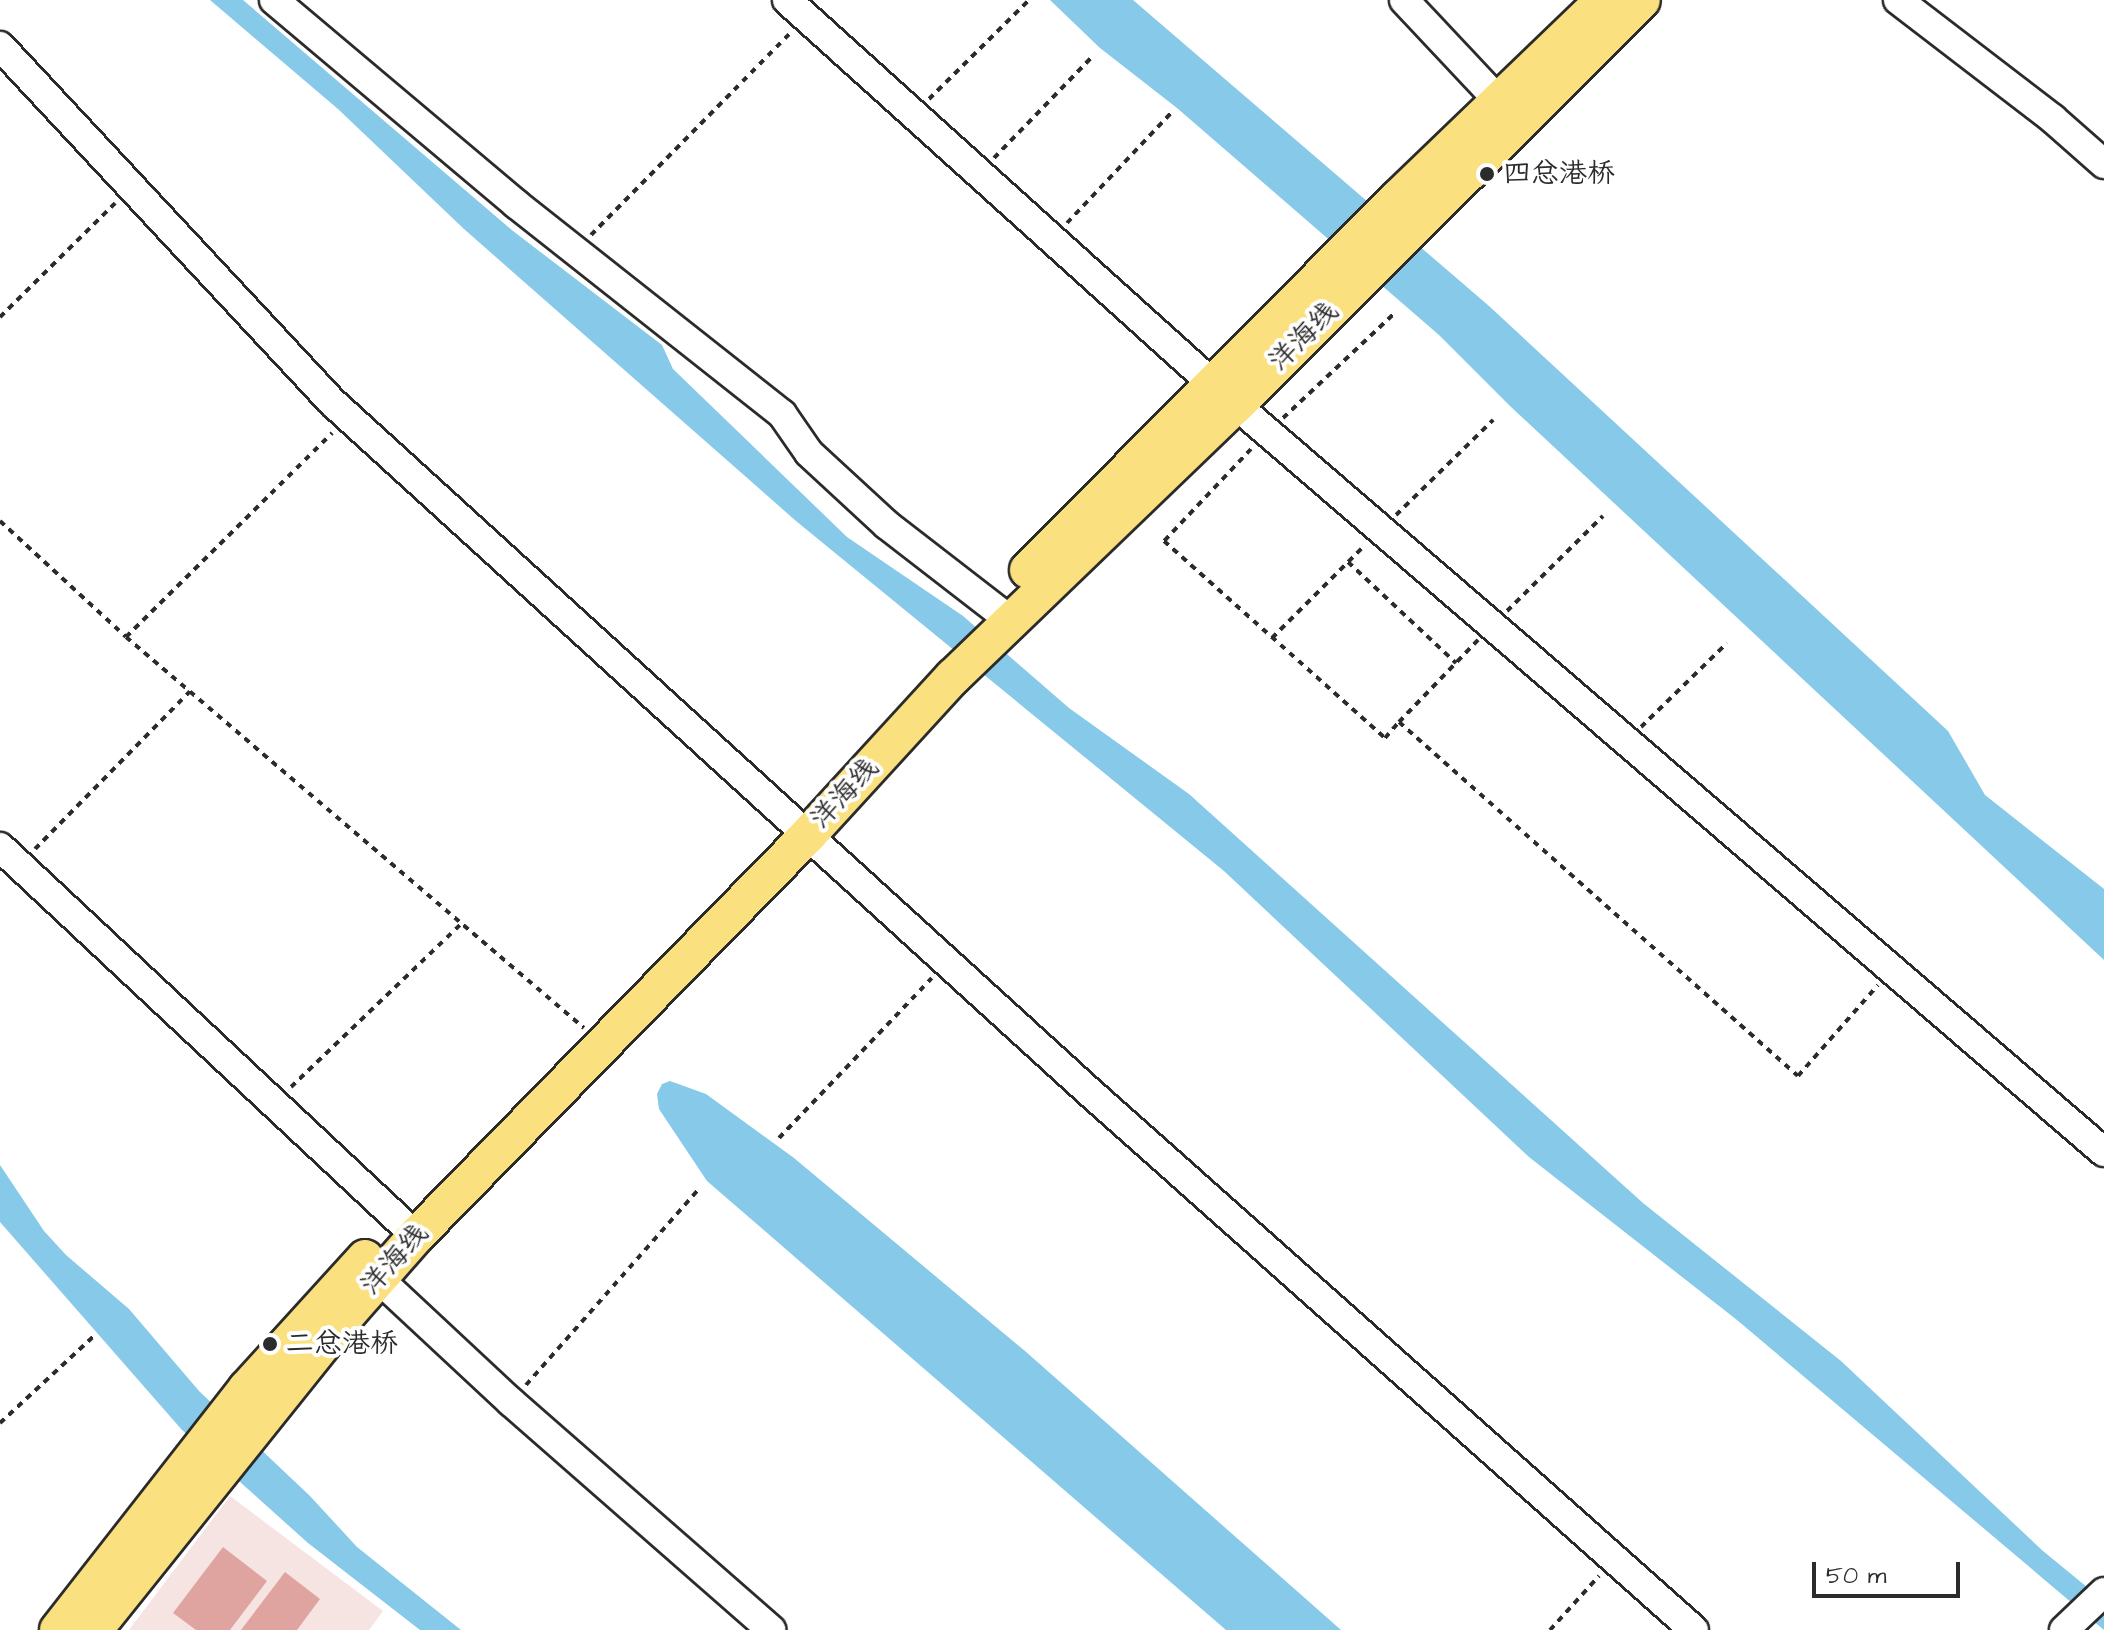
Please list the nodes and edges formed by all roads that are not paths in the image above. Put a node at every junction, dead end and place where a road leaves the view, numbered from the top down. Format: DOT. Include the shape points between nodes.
graph roads {
  1 [pos="274,0"];
  2 [pos="1404,0"];
  3 [pos="1604,0"];
  4 [pos="1642,0"];
  5 [pos="1898,0"];
  6 [pos="796,9"];
  7 [pos="0,46"];
  8 [pos="1509,111"];
  9 [pos="2104,164"];
  10 [pos="1325,294"];
  11 [pos="1224,395"];
  12 [pos="996,618"];
  13 [pos="799,826"];
  14 [pos="9,856"];
  15 [pos="2104,1152"];
  16 [pos="408,1228"];
  17 [pos="369,1271"];
  18 [pos="195,1477"];
  19 [pos="2104,1592"];
  20 [pos="58,1630"];
  21 [pos="94,1630"];
  22 [pos="771,1630"];
  23 [pos="1694,1630"];
  24 [pos="2064,1630"];
  1 -- 12 [label="street" via="782,414 809,453"];
  2 -- 8 [label="street"];
  3 -- 8 [label="main road, 洋海线"];
  4 -- 8 [label="main road, 洋海线"];
  5 -- 9 [label="street"];
  6 -- 11 [label="street"];
  7 -- 13 [label="street" via="348,417"];
  8 -- 10 [label="main road, 洋海线" via="1433,210"];
  8 -- 10 [label="main road, 洋海线" via="1398,198"];
  10 -- 11 [label="main road, 洋海线"];
  11 -- 12 [label="main road, 洋海线"];
  11 -- 15 [label="street"];
  12 -- 13 [label="main road, 洋海线"];
  13 -- 16 [label="main road, 洋海线"];
  13 -- 16 [label="main road, 洋海线" via="585,1029"];
  13 -- 23 [label="street"];
  14 -- 16 [label="street"];
  16 -- 17 [label="main road, 洋海线"];
  17 -- 18 [label="main road, 洋海线"];
  17 -- 22 [label="street"];
  18 -- 20 [label="main road, 洋海线"];
  18 -- 21 [label="main road, 洋海线"];
  19 -- 24 [label="street"];
}
